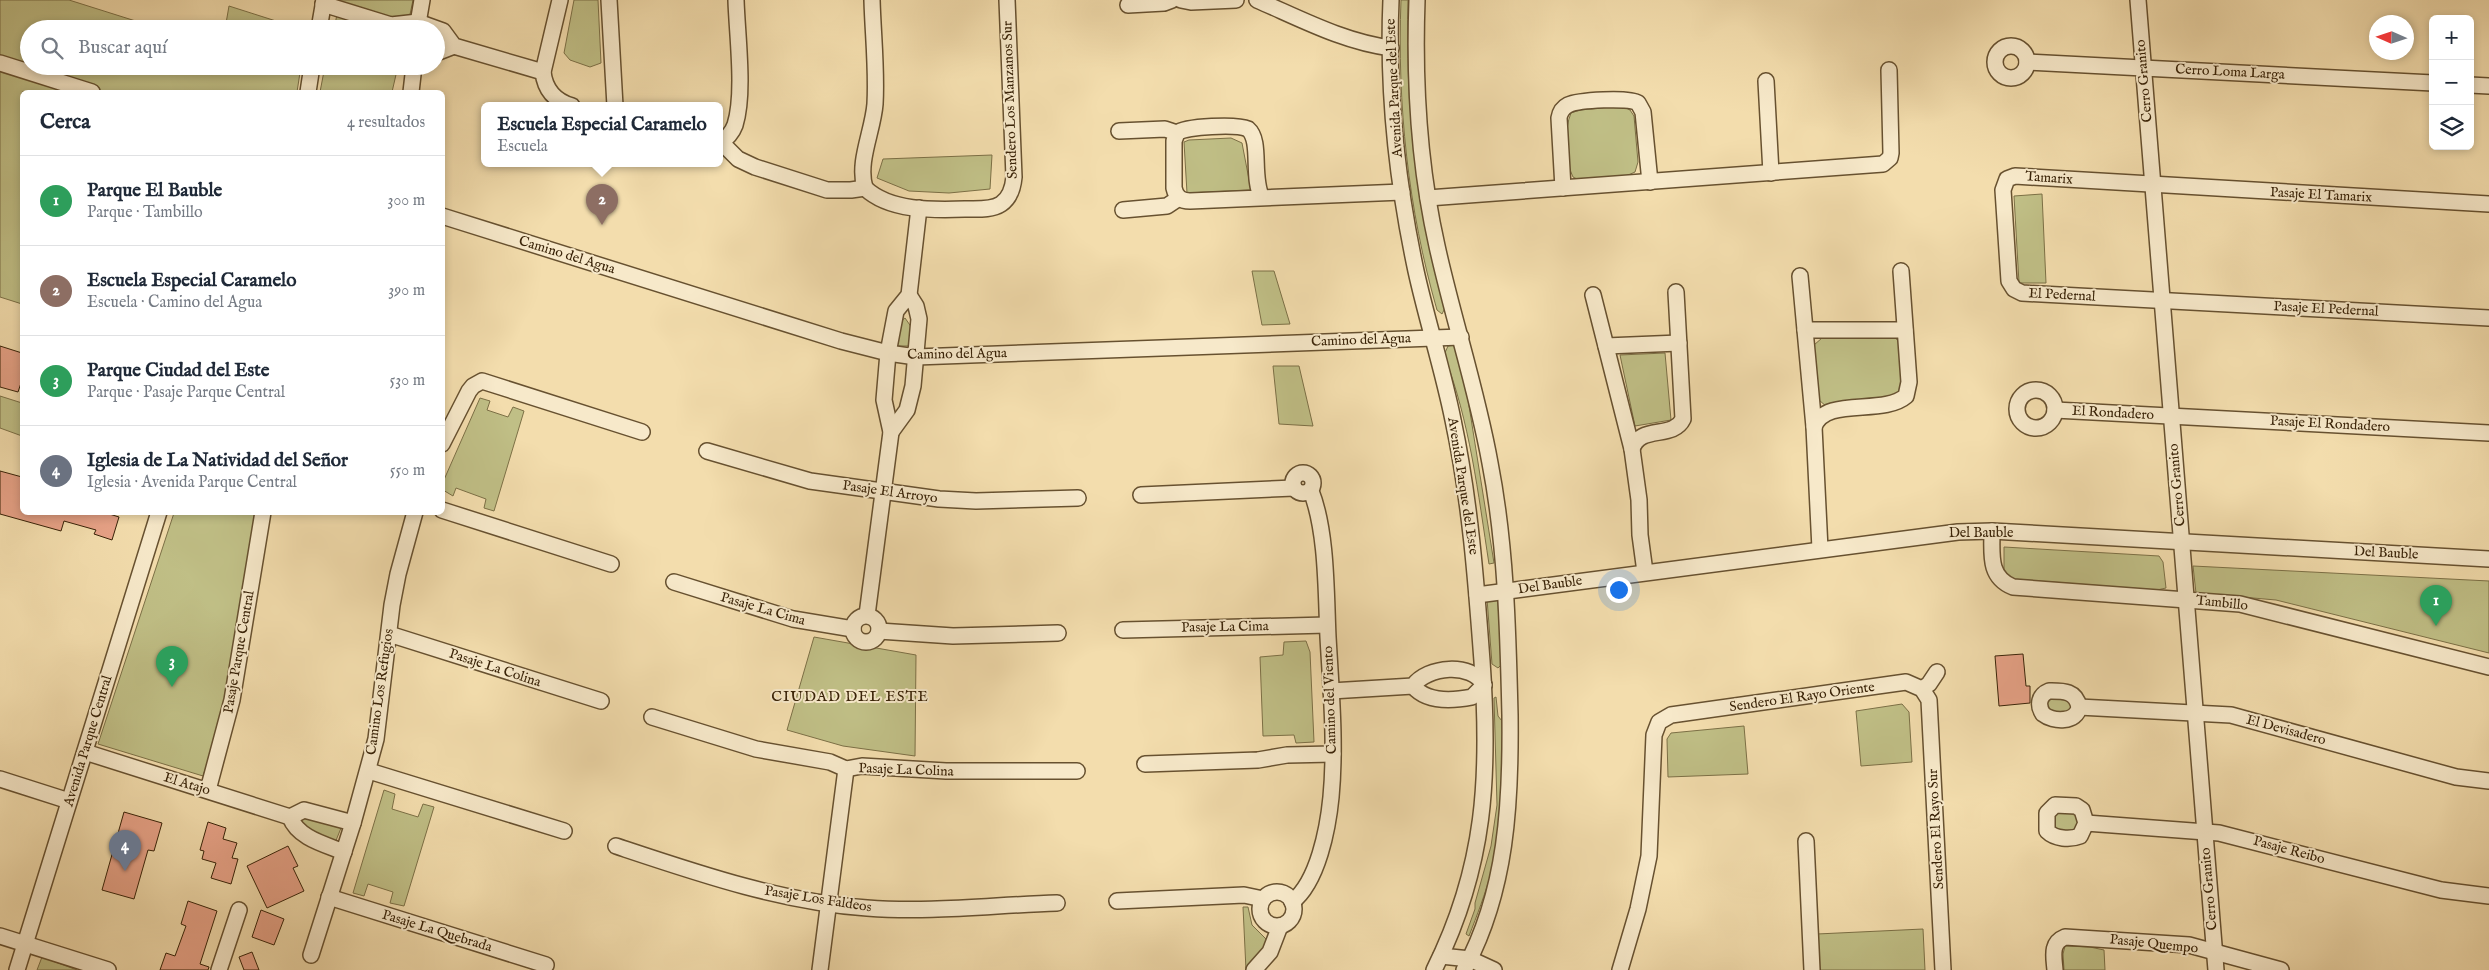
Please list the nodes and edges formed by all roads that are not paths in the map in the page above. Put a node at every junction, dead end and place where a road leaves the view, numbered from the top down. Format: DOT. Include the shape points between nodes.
graph roads {
  1 [pos="422,0"];
  2 [pos="560,0"];
  3 [pos="609,0"];
  4 [pos="736,0"];
  5 [pos="872,0"];
  6 [pos="1007,0"];
  7 [pos="1172,0"];
  8 [pos="1181,0"];
  9 [pos="1236,0"];
  10 [pos="1257,0"];
  11 [pos="1391,0"];
  12 [pos="1417,0"];
  13 [pos="2138,0"];
  14 [pos="324,2"];
  15 [pos="1128,5"];
  16 [pos="321,20"];
  17 [pos="374,20"];
  18 [pos="419,20"];
  19 [pos="445,34"];
  20 [pos="454,46"];
  21 [pos="1391,48"];
  22 [pos="445,50"];
  23 [pos="0,62"];
  24 [pos="2027,62"];
  25 [pos="2143,67"];
  26 [pos="20,69"];
  27 [pos="1888,70"];
  28 [pos="543,72"];
  29 [pos="40,75"];
  30 [pos="311,75"];
  31 [pos="413,75"];
  32 [pos="1766,82"];
  33 [pos="2429,83"];
  34 [pos="2474,85"];
  35 [pos="2489,86"];
  36 [pos="86,90"];
  37 [pos="308,90"];
  38 [pos="411,90"];
  39 [pos="561,102"];
  40 [pos="615,102"];
  41 [pos="1119,130"];
  42 [pos="1177,133"];
  43 [pos="723,140"];
  44 [pos="723,145"];
  45 [pos="1771,173"];
  46 [pos="1650,182"];
  47 [pos="2153,185"];
  48 [pos="865,188"];
  49 [pos="1563,188"];
  50 [pos="1402,192"];
  51 [pos="1179,198"];
  52 [pos="1262,198"];
  53 [pos="1428,198"];
  54 [pos="2489,204"];
  55 [pos="919,208"];
  56 [pos="1123,210"];
  57 [pos="445,217"];
  58 [pos="2006,239"];
  59 [pos="1901,271"];
  60 [pos="1800,276"];
  61 [pos="1676,292"];
  62 [pos="1593,294"];
  63 [pos="909,295"];
  64 [pos="2162,300"];
  65 [pos="2489,318"];
  66 [pos="1805,330"];
  67 [pos="1905,330"];
  68 [pos="1461,336"];
  69 [pos="1433,337"];
  70 [pos="1680,343"];
  71 [pos="1606,346"];
  72 [pos="888,353"];
  73 [pos="916,357"];
  74 [pos="2055,410"];
  75 [pos="2171,416"];
  76 [pos="446,426"];
  77 [pos="1814,427"];
  78 [pos="642,432"];
  79 [pos="891,432"];
  80 [pos="2489,433"];
  81 [pos="1632,449"];
  82 [pos="707,451"];
  83 [pos="883,491"];
  84 [pos="1141,495"];
  85 [pos="1078,498"];
  86 [pos="445,511"];
  87 [pos="158,515"];
  88 [pos="263,515"];
  89 [pos="414,515"];
  90 [pos="1992,531"];
  91 [pos="2182,542"];
  92 [pos="1820,549"];
  93 [pos="2489,558"];
  94 [pos="611,564"];
  95 [pos="1645,572"];
  96 [pos="674,582"];
  97 [pos="1505,591"];
  98 [pos="1477,595"];
  99 [pos="2187,600"];
  100 [pos="868,615"];
  101 [pos="1327,625"];
  102 [pos="853,629"];
  103 [pos="1123,630"];
  104 [pos="879,631"];
  105 [pos="1058,633"];
  106 [pos="388,634"];
  107 [pos="2489,667"];
  108 [pos="1937,672"];
  109 [pos="1484,685"];
  110 [pos="1509,685"];
  111 [pos="1413,686"];
  112 [pos="1922,689"];
  113 [pos="1331,691"];
  114 [pos="601,701"];
  115 [pos="2079,706"];
  116 [pos="2195,712"];
  117 [pos="652,717"];
  118 [pos="85,752"];
  119 [pos="1333,754"];
  120 [pos="1145,764"];
  121 [pos="846,769"];
  122 [pos="369,771"];
  123 [pos="1077,771"];
  124 [pos="0,779"];
  125 [pos="2489,781"];
  126 [pos="208,790"];
  127 [pos="69,801"];
  128 [pos="290,816"];
  129 [pos="353,823"];
  130 [pos="2086,823"];
  131 [pos="564,831"];
  132 [pos="2204,831"];
  133 [pos="1806,842"];
  134 [pos="616,846"];
  135 [pos="344,852"];
  136 [pos="2489,896"];
  137 [pos="329,897"];
  138 [pos="1263,899"];
  139 [pos="1117,901"];
  140 [pos="1292,902"];
  141 [pos="1057,903"];
  142 [pos="829,904"];
  143 [pos="239,910"];
  144 [pos="1280,926"];
  145 [pos="0,936"];
  146 [pos="25,944"];
  147 [pos="2214,952"];
  148 [pos="311,955"];
  149 [pos="1441,956"];
  150 [pos="546,964"];
  151 [pos="1467,964"];
  152 [pos="17,970"];
  153 [pos="108,970"];
  154 [pos="219,970"];
  155 [pos="820,970"];
  156 [pos="1254,970"];
  157 [pos="1434,970"];
  158 [pos="1450,970"];
  159 [pos="1494,970"];
  160 [pos="1620,970"];
  161 [pos="1812,970"];
  162 [pos="1943,970"];
  163 [pos="2055,970"];
  164 [pos="2216,970"];
  165 [pos="2280,970"];
  1 -- 18 [label="street"];
  2 -- 28 [label="street"];
  3 -- 40 [label="street"];
  4 -- 43 [label="street" via="738,100 735,125"];
  5 -- 48 [label="street" via="875,106 862,174"];
  6 -- 55 [label="street, Sendero Los Manzanos Sur" via="1014,177 1011,192 1001,204 985,208"];
  7 -- 15 [label="street"];
  8 -- 9 [label="street"];
  10 -- 21 [label="street" via="1338,35"];
  11 -- 21 [label="street, Avenida Parque del Este"];
  12 -- 53 [label="street, Avenida Parque del Este" via="1417,103"];
  13 -- 25 [label="street, Cerro Granito"];
  14 -- 16 [label="street"];
  14 -- 17 [label="street"];
  19 -- 20 [label="street"];
  20 -- 22 [label="street"];
  20 -- 28 [label="street"];
  21 -- 50 [label="street, Avenida Parque del Este" via="1394,126"];
  23 -- 26 [label="street"];
  24 -- 25 [label="street, Cerro Loma Larga"];
  25 -- 33 [label="street, Cerro Loma Larga"];
  25 -- 47 [label="street, Cerro Granito"];
  27 -- 45 [label="street" via="1891,153 1887,162"];
  28 -- 39 [label="street" via="549,91"];
  29 -- 36 [label="street"];
  30 -- 37 [label="street"];
  31 -- 38 [label="street"];
  32 -- 45 [label="street"];
  34 -- 35 [label="street"];
  41 -- 42 [label="street" via="1165,129"];
  42 -- 51 [label="street" via="1174,141 1174,188"];
  42 -- 52 [label="street" via="1190,128 1239,126 1248,129 1255,140 1255,177"];
  44 -- 48 [label="street" via="754,168 827,190"];
  45 -- 46 [label="street"];
  46 -- 49 [label="street"];
  46 -- 49 [label="street" via="1643,112 1638,103 1626,99 1570,104 1562,109 1559,118"];
  47 -- 54 [label="street, Pasaje El Tamarix"];
  47 -- 58 [label="street, Tamarix" via="2011,177 2004,186"];
  47 -- 64 [label="street, Cerro Granito"];
  48 -- 55 [label="street" via="880,198"];
  49 -- 53 [label="street"];
  50 -- 52 [label="street"];
  50 -- 69 [label="street, Avenida Parque del Este" via="1416,272"];
  51 -- 52 [label="street" via="1190,201"];
  51 -- 56 [label="street" via="1167,206"];
  53 -- 68 [label="street, Avenida Parque del Este"];
  55 -- 63 [label="street"];
  57 -- 72 [label="street, Camino del Agua"];
  58 -- 64 [label="street, El Pedernal" via="2009,280 2022,294"];
  59 -- 67 [label="street"];
  60 -- 66 [label="street"];
  61 -- 70 [label="street"];
  62 -- 71 [label="street"];
  63 -- 72 [label="street" via="896,310"];
  63 -- 73 [label="street" via="919,319"];
  64 -- 65 [label="street, Pasaje El Pedernal"];
  64 -- 75 [label="street, Cerro Granito"];
  66 -- 67 [label="street"];
  66 -- 77 [label="street"];
  67 -- 77 [label="street" via="1909,382 1906,396 1893,403 1826,412"];
  68 -- 69 [label="street, Camino del Agua"];
  68 -- 97 [label="street, Avenida Parque del Este" via="1494,483"];
  69 -- 73 [label="street, Camino del Agua"];
  69 -- 98 [label="street, Avenida Parque del Este" via="1462,462"];
  70 -- 71 [label="street"];
  70 -- 81 [label="street" via="1683,419 1676,427 1637,438"];
  71 -- 81 [label="street"];
  72 -- 73 [label="street, Camino del Agua"];
  72 -- 79 [label="street" via="884,400"];
  73 -- 79 [label="street" via="907,410"];
  74 -- 75 [label="street, El Rondadero"];
  75 -- 80 [label="street, Pasaje El Rondadero"];
  75 -- 91 [label="street, Cerro Granito"];
  76 -- 78 [label="street" via="469,390 478,383 491,383"];
  77 -- 92 [label="street"];
  79 -- 83 [label="street"];
  81 -- 95 [label="street"];
  82 -- 83 [label="street, Pasaje El Arroyo" via="790,477"];
  83 -- 85 [label="street, Pasaje El Arroyo" via="957,501"];
  83 -- 100 [label="street"];
  84 -- 101 [label="street, Camino del Viento" via="1294,488 1302,494 1311,491 1319,523"];
  86 -- 94 [label="street"];
  87 -- 118 [label="street, Avenida Parque Central"];
  88 -- 126 [label="street, Pasaje Parque Central" via="232,700"];
  89 -- 106 [label="street, Camino Los Refugios" via="398,574"];
  90 -- 91 [label="street, Del Bauble"];
  90 -- 92 [label="street, Del Bauble" via="1935,534"];
  90 -- 99 [label="street, Tambillo" via="1995,573 2013,587"];
  91 -- 93 [label="street, Del Bauble"];
  91 -- 99 [label="street, Cerro Granito"];
  92 -- 95 [label="street, Del Bauble"];
  95 -- 97 [label="street, Del Bauble"];
  96 -- 102 [label="street, Pasaje La Cima" via="793,619"];
  97 -- 98 [label="street, Del Bauble"];
  97 -- 110 [label="street, Avenida Parque del Este"];
  98 -- 109 [label="street, Avenida Parque del Este"];
  99 -- 107 [label="street, Tambillo" via="2256,606"];
  99 -- 116 [label="street, Cerro Granito"];
  100 -- 102 [label="street" via="859,618"];
  100 -- 104 [label="street" via="878,623"];
  101 -- 103 [label="street, Pasaje La Cima"];
  101 -- 113 [label="street, Camino del Viento"];
  102 -- 104 [label="street" via="863,642 875,639"];
  104 -- 105 [label="street" via="953,636"];
  106 -- 114 [label="street, Pasaje La Colina"];
  106 -- 122 [label="street, Camino Los Refugios" via="379,723"];
  108 -- 112 [label="street"];
  109 -- 110 [label="street"];
  109 -- 111 [label="street" via="1472,697 1437,700 1424,696"];
  109 -- 111 [label="street" via="1476,675 1464,671 1428,673"];
  109 -- 149 [label="street, Avenida Parque del Este" via="1486,769 1480,834 1465,896"];
  110 -- 151 [label="street, Avenida Parque del Este" via="1510,792 1504,847 1490,907"];
  111 -- 113 [label="street"];
  112 -- 160 [label="street, Sendero El Rayo Oriente" via="1912,683 1900,683 1671,715 1659,722 1654,735 1649,856"];
  112 -- 162 [label="street, Sendero El Rayo Sur" via="1928,700"];
  113 -- 119 [label="street, Camino del Viento"];
  115 -- 116 [label="street, El Devisadero"];
  116 -- 125 [label="street, El Devisadero" via="2231,715 2456,777"];
  116 -- 132 [label="street, Cerro Granito"];
  117 -- 121 [label="street, Pasaje La Colina" via="756,749 830,762"];
  118 -- 126 [label="street, El Atajo"];
  118 -- 127 [label="street, Avenida Parque Central"];
  119 -- 120 [label="street"];
  119 -- 140 [label="street, Camino del Viento" via="1331,799 1323,843 1310,878 1302,893"];
  121 -- 123 [label="street, Pasaje La Colina" via="862,766 946,771"];
  121 -- 142 [label="street"];
  122 -- 129 [label="street, Camino Los Refugios"];
  122 -- 131 [label="street"];
  124 -- 127 [label="street"];
  126 -- 128 [label="street, El Atajo"];
  127 -- 146 [label="street, Avenida Parque Central"];
  128 -- 129 [label="street, El Atajo" via="304,810"];
  128 -- 135 [label="street" via="293,825 303,834"];
  129 -- 135 [label="street, Camino Los Refugios"];
  130 -- 132 [label="street, Pasaje Reibo"];
  132 -- 136 [label="street, Pasaje Reibo" via="2232,835 2441,890"];
  132 -- 147 [label="street, Cerro Granito"];
  133 -- 161 [label="street"];
  134 -- 142 [label="street, Pasaje Los Faldeos" via="724,881"];
  135 -- 137 [label="street, Camino Los Refugios"];
  137 -- 148 [label="street, Camino Los Refugios"];
  137 -- 150 [label="street, Pasaje La Quebrada"];
  138 -- 139 [label="street" via="1244,895"];
  138 -- 140 [label="street" via="1276,892 1286,894"];
  138 -- 144 [label="street" via="1262,919 1270,925"];
  140 -- 144 [label="street" via="1292,917"];
  141 -- 142 [label="street, Pasaje Los Faldeos" via="904,909"];
  142 -- 155 [label="street"];
  143 -- 154 [label="street"];
  144 -- 156 [label="street" via="1270,952"];
  145 -- 146 [label="street"];
  146 -- 152 [label="street, Avenida Parque Central"];
  146 -- 153 [label="street"];
  147 -- 163 [label="street, Pasaje Quempo" via="2189,945 2065,937 2056,942"];
  147 -- 164 [label="street, Cerro Granito"];
  147 -- 165 [label="street, Pasaje Quempo"];
  149 -- 151 [label="street"];
  149 -- 157 [label="street, Avenida Parque del Este"];
  149 -- 158 [label="street"];
  151 -- 159 [label="street"];
}
